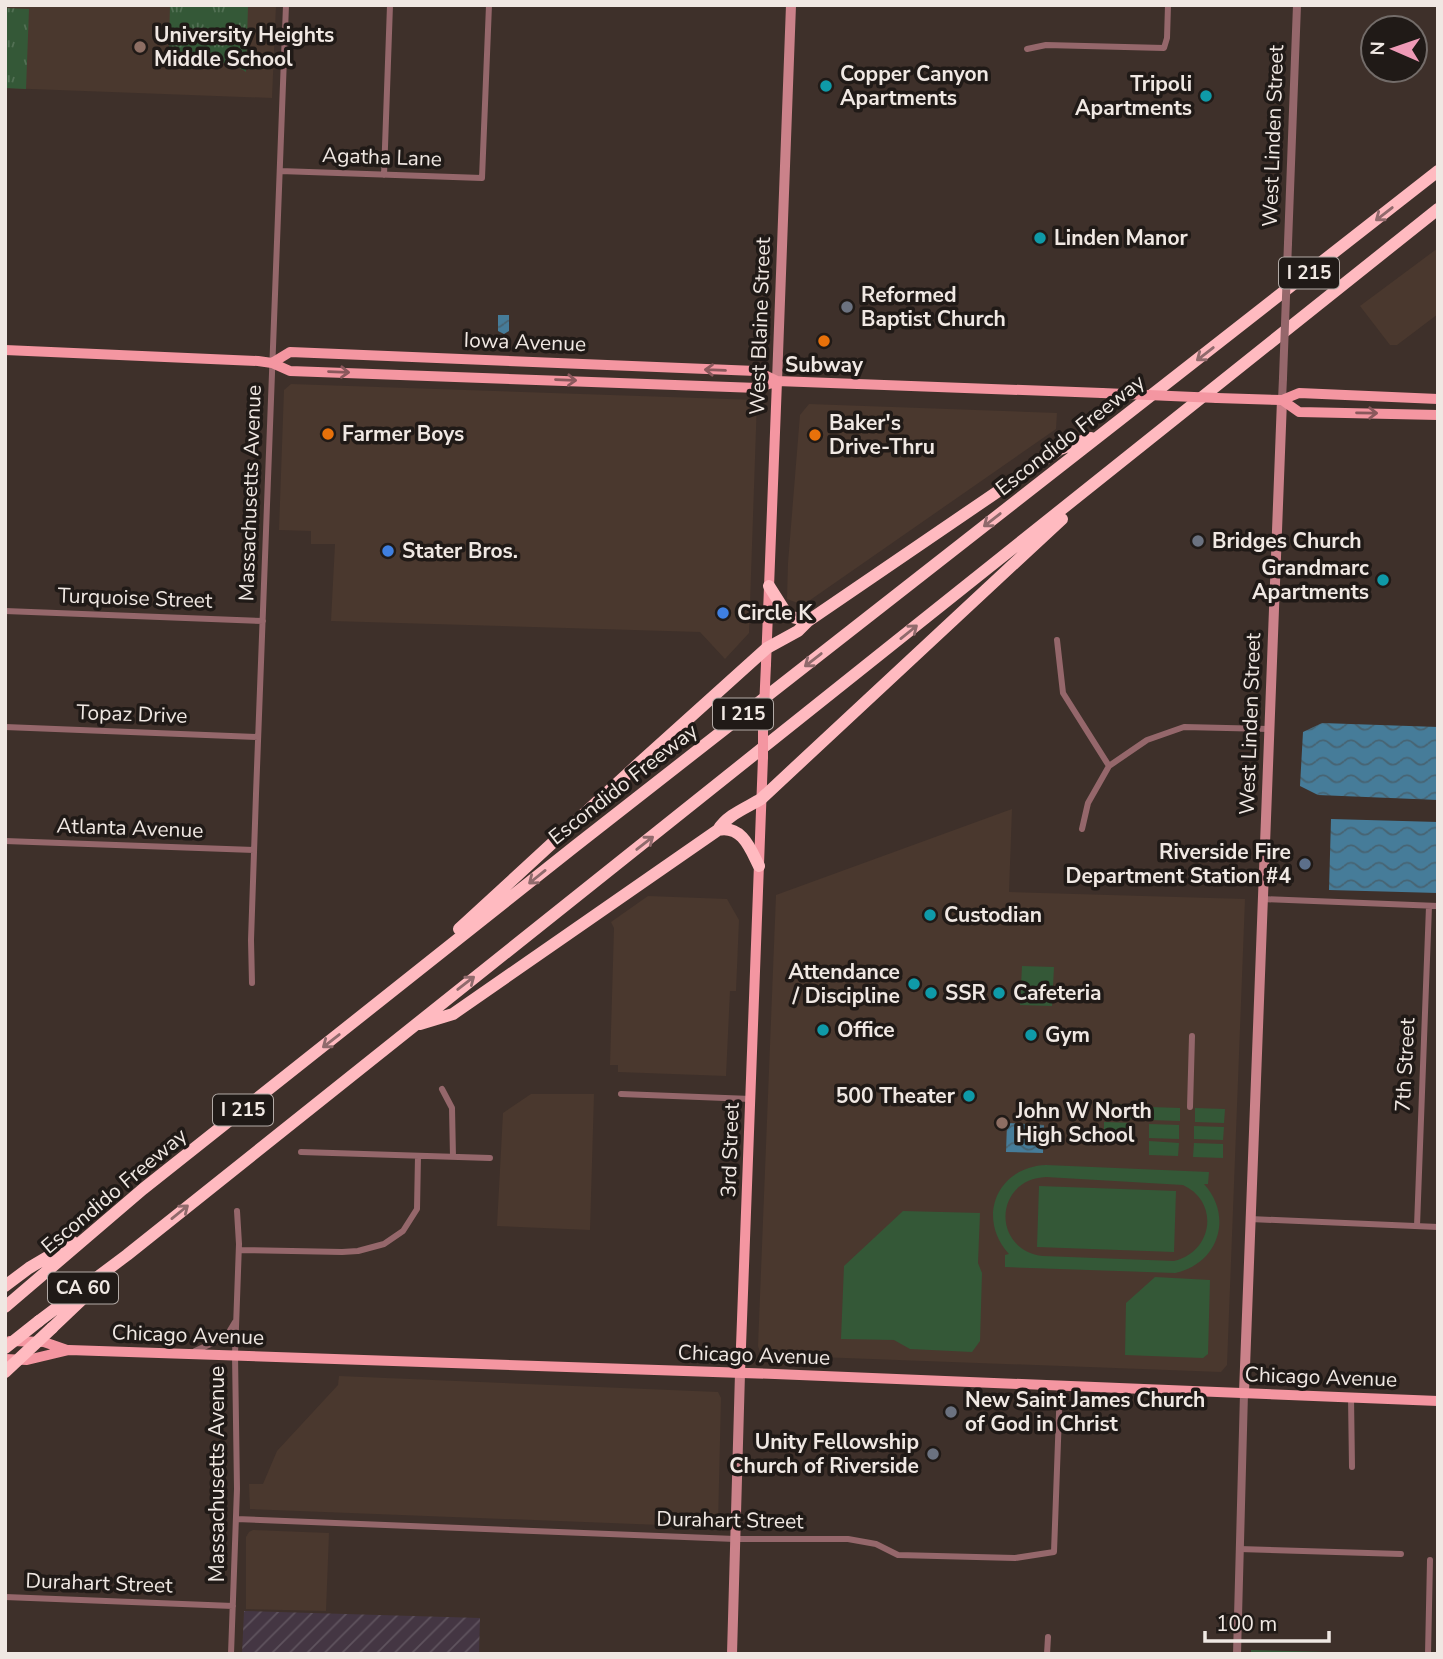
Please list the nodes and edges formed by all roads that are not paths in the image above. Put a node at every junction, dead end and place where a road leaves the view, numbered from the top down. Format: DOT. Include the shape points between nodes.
graph roads {
  1 [pos="286,5"];
  2 [pos="390,5"];
  3 [pos="489,5"];
  4 [pos="791,5"];
  5 [pos="1168,5"];
  6 [pos="1297,5"];
  7 [pos="1027,50"];
  8 [pos="280,172"];
  9 [pos="1438,172"];
  10 [pos="384,175"];
  11 [pos="1438,209"];
  12 [pos="1438,216"];
  13 [pos="1387,248"];
  14 [pos="5,350"];
  15 [pos="272,363"];
  16 [pos="778,381"];
  17 [pos="1438,399"];
  18 [pos="1282,400"];
  19 [pos="1438,415"];
  20 [pos="1104,433"];
  21 [pos="1121,461"];
  22 [pos="769,586"];
  23 [pos="5,611"];
  24 [pos="263,621"];
  25 [pos="808,621"];
  26 [pos="1057,640"];
  27 [pos="767,648"];
  28 [pos="5,727"];
  29 [pos="1269,729"];
  30 [pos="258,737"];
  31 [pos="1109,766"];
  32 [pos="761,793"];
  33 [pos="1082,829"];
  34 [pos="718,830"];
  35 [pos="5,841"];
  36 [pos="254,850"];
  37 [pos="759,866"];
  38 [pos="1262,899"];
  39 [pos="1429,906"];
  40 [pos="1438,906"];
  41 [pos="252,983"];
  42 [pos="385,999"];
  43 [pos="413,1026"];
  44 [pos="1192,1036"];
  45 [pos="442,1089"];
  46 [pos="621,1094"];
  47 [pos="751,1098"];
  48 [pos="1190,1107"];
  49 [pos="301,1152"];
  50 [pos="418,1156"];
  51 [pos="453,1157"];
  52 [pos="490,1158"];
  53 [pos="237,1210"];
  54 [pos="1250,1219"];
  55 [pos="103,1224"];
  56 [pos="1417,1226"];
  57 [pos="1438,1227"];
  58 [pos="239,1250"];
  59 [pos="127,1255"];
  60 [pos="5,1286"];
  61 [pos="5,1307"];
  62 [pos="236,1320"];
  63 [pos="5,1340"];
  64 [pos="5,1348"];
  65 [pos="69,1350"];
  66 [pos="189,1354"];
  67 [pos="235,1355"];
  68 [pos="5,1359"];
  69 [pos="5,1372"];
  70 [pos="740,1373"];
  71 [pos="1060,1386"];
  72 [pos="1244,1393"];
  73 [pos="1351,1397"];
  74 [pos="1438,1401"];
  75 [pos="1352,1467"];
  76 [pos="236,1519"];
  77 [pos="735,1539"];
  78 [pos="1240,1549"];
  79 [pos="1401,1554"];
  80 [pos="1430,1560"];
  81 [pos="5,1597"];
  82 [pos="233,1606"];
  83 [pos="1048,1637"];
  84 [pos="231,1654"];
  85 [pos="732,1654"];
  86 [pos="1047,1654"];
  87 [pos="1237,1654"];
  88 [pos="1428,1654"];
  1 -- 8 [label="street, Massachusetts Avenue"];
  2 -- 10 [label="street"];
  3 -- 10 [label="street, Agatha Lane" via="482,178"];
  4 -- 16 [label="main road, West Blaine Street"];
  5 -- 7 [label="street" via="1164,48 1046,45"];
  6 -- 18 [label="street, West Linden Street, bridge"];
  8 -- 10 [label="street, Agatha Lane"];
  8 -- 15 [label="street, Massachusetts Avenue"];
  9 -- 20 [label="highway, Escondido Freeway / I 215, one-way"];
  11 -- 13 [label="highway, I 215"];
  12 -- 13 [label="highway"];
  13 -- 21 [label="highway, I 215"];
  14 -- 15 [label="main road, Iowa Avenue"];
  15 -- 16 [label="main road, Iowa Avenue, one-way" via="290,371 758,388"];
  16 -- 15 [label="main road, Iowa Avenue, one-way" via="757,371 290,352"];
  15 -- 24 [label="street, Massachusetts Avenue"];
  16 -- 18 [label="main road, Iowa Avenue, bridge"];
  16 -- 22 [label="main road, West Blaine Street"];
  17 -- 18 [label="main road, Iowa Avenue" via="1299,393"];
  18 -- 19 [label="main road, Iowa Avenue, one-way" via="1299,412"];
  18 -- 29 [label="main road, West Linden Street"];
  20 -- 25 [label="highway" via="1060,449"];
  20 -- 42 [label="highway, Escondido Freeway / I 215, one-way"];
  21 -- 32 [label="highway" via="974,602"];
  43 -- 21 [label="highway, I 215, one-way"];
  22 -- 25 [label="highway" via="788,616"];
  22 -- 27 [label="main road, West Blaine Street"];
  23 -- 24 [label="street, Turquoise Street"];
  24 -- 30 [label="street, Massachusetts Avenue"];
  25 -- 27 [label="highway"];
  26 -- 31 [label="street" via="1063,693"];
  27 -- 32 [label="main road, 3rd Street, bridge"];
  27 -- 42 [label="highway"];
  28 -- 30 [label="street, Topaz Drive"];
  29 -- 31 [label="street" via="1175,729 1147,740"];
  29 -- 38 [label="main road, West Linden Street"];
  30 -- 36 [label="street, Massachusetts Avenue"];
  31 -- 33 [label="street" via="1088,803"];
  32 -- 34 [label="highway"];
  32 -- 37 [label="main road, 3rd Street"];
  34 -- 37 [label="highway" via="727,828 740,834"];
  34 -- 43 [label="highway" via="453,1014"];
  35 -- 36 [label="street, Atlanta Avenue"];
  36 -- 41 [label="street, Massachusetts Avenue"];
  37 -- 47 [label="main road, 3rd Street"];
  38 -- 39 [label="street"];
  38 -- 54 [label="main road, West Linden Street"];
  39 -- 40 [label="street"];
  39 -- 56 [label="street, 7th Street"];
  42 -- 55 [label="highway, Escondido Freeway / I 215, one-way"];
  59 -- 43 [label="highway, I 215, one-way"];
  44 -- 48 [label="street"];
  45 -- 51 [label="street" via="452,1108"];
  46 -- 47 [label="street"];
  47 -- 70 [label="main road, 3rd Street"];
  49 -- 50 [label="street"];
  50 -- 51 [label="street"];
  50 -- 58 [label="street" via="417,1209 403,1231 384,1244 342,1252"];
  51 -- 52 [label="street"];
  53 -- 58 [label="street, Massachusetts Avenue"];
  54 -- 56 [label="street"];
  54 -- 72 [label="main road, West Linden Street"];
  55 -- 60 [label="highway"];
  55 -- 61 [label="highway, Escondido Freeway / I 215"];
  56 -- 57 [label="street"];
  58 -- 62 [label="street, Massachusetts Avenue"];
  59 -- 64 [label="highway, CA 60, bridge"];
  59 -- 69 [label="highway, I 215, bridge"];
  62 -- 66 [label="street" via="226,1337"];
  62 -- 67 [label="street, Massachusetts Avenue"];
  63 -- 65 [label="main road, Chicago Avenue" via="44,1342"];
  65 -- 66 [label="main road, Chicago Avenue"];
  65 -- 68 [label="main road, Chicago Avenue" via="27,1360"];
  66 -- 67 [label="main road, Chicago Avenue"];
  67 -- 70 [label="main road, Chicago Avenue"];
  67 -- 76 [label="street, Massachusetts Avenue"];
  70 -- 71 [label="main road, Chicago Avenue"];
  70 -- 77 [label="main road, 3rd Street"];
  71 -- 72 [label="main road, Chicago Avenue"];
  71 -- 77 [label="street, Durahart Street" via="1055,1552 1015,1558 898,1555 876,1544 848,1539"];
  72 -- 73 [label="main road, Chicago Avenue"];
  72 -- 78 [label="street, West Linden Street"];
  73 -- 74 [label="main road, Chicago Avenue"];
  73 -- 75 [label="street"];
  76 -- 77 [label="street, Durahart Street"];
  76 -- 82 [label="street, Massachusetts Avenue"];
  77 -- 85 [label="main road, 3rd Street"];
  78 -- 79 [label="street"];
  78 -- 87 [label="street, West Linden Street"];
  80 -- 88 [label="street"];
  81 -- 82 [label="street, Durahart Street"];
  82 -- 84 [label="street, Massachusetts Avenue"];
  83 -- 86 [label="street"];
}
